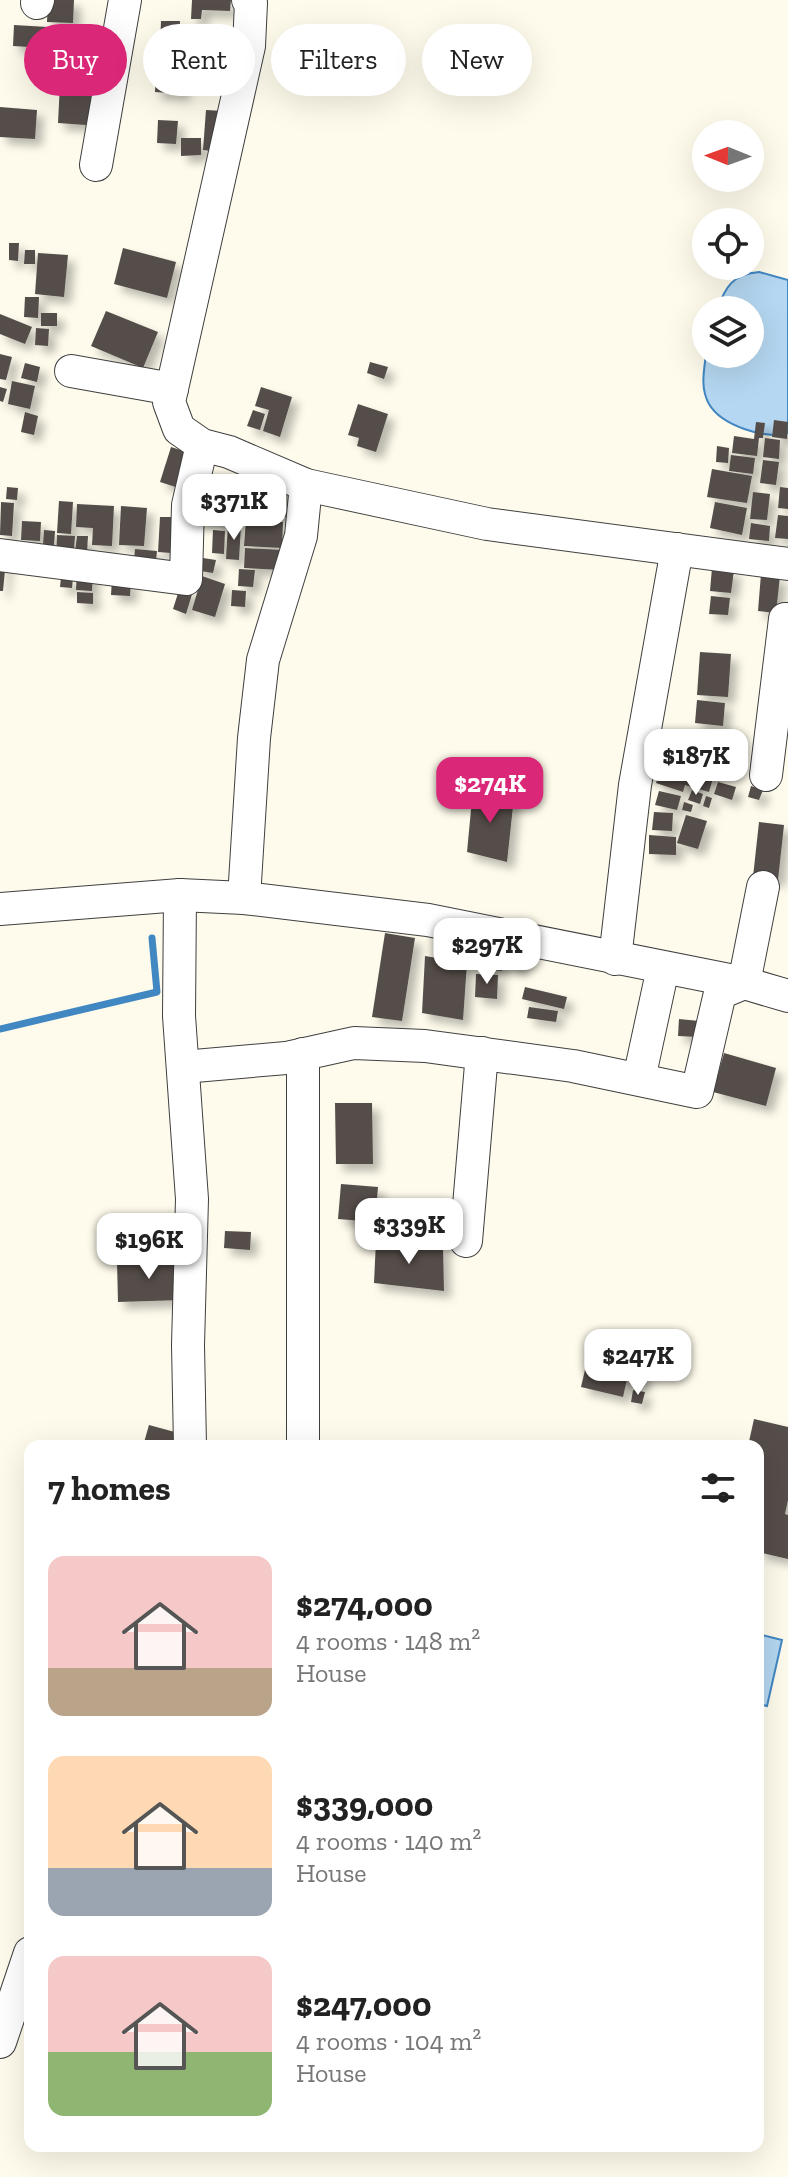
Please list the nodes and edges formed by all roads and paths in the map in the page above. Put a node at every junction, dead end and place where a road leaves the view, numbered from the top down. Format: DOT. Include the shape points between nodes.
graph roads {
  1 [pos="125,0"];
  2 [pos="248,0"];
  3 [pos="96,165"];
  4 [pos="71,371"];
  5 [pos="172,389"];
  6 [pos="202,445"];
  7 [pos="306,485"];
  8 [pos="677,549"];
  9 [pos="0,555"];
  10 [pos="788,564"];
  11 [pos="788,619"];
  12 [pos="766,775"];
  13 [pos="763,887"];
  14 [pos="180,895"];
  15 [pos="244,898"];
  16 [pos="0,909"];
  17 [pos="615,959"];
  18 [pos="663,968"];
  19 [pos="744,983"];
  20 [pos="788,996"];
  21 [pos="482,1053"];
  22 [pos="303,1054"];
  23 [pos="183,1067"];
  24 [pos="639,1079"];
  25 [pos="466,1241"];
  26 [pos="190,1440"];
  27 [pos="303,1440"];
  28 [pos="24,1971"];
  29 [pos="0,2042"];
  1 -- 3 [label="street"];
  2 -- 5 [label="street" via="249,46"];
  4 -- 5 [label="street"];
  5 -- 6 [label="street" via="169,402 179,429"];
  6 -- 7 [label="street"];
  6 -- 9 [label="street" via="188,505 186,579"];
  7 -- 8 [label="street" via="487,524"];
  7 -- 15 [label="street" via="301,536 263,660"];
  8 -- 10 [label="street"];
  8 -- 17 [label="street" via="635,785"];
  11 -- 12 [label="street"];
  13 -- 19 [label="street"];
  14 -- 15 [label="street"];
  14 -- 16 [label="street"];
  14 -- 23 [label="street"];
  15 -- 17 [label="street" via="428,920"];
  17 -- 18 [label="street"];
  18 -- 19 [label="street"];
  18 -- 24 [label="street"];
  19 -- 20 [label="street"];
  19 -- 24 [label="street" via="720,993 697,1092"];
  21 -- 22 [label="street" via="354,1043"];
  21 -- 24 [label="street"];
  21 -- 25 [label="street"];
  22 -- 23 [label="street"];
  22 -- 27 [label="street"];
  23 -- 26 [label="street" via="192,1199"];
  28 -- 29 [label="street"];
}
